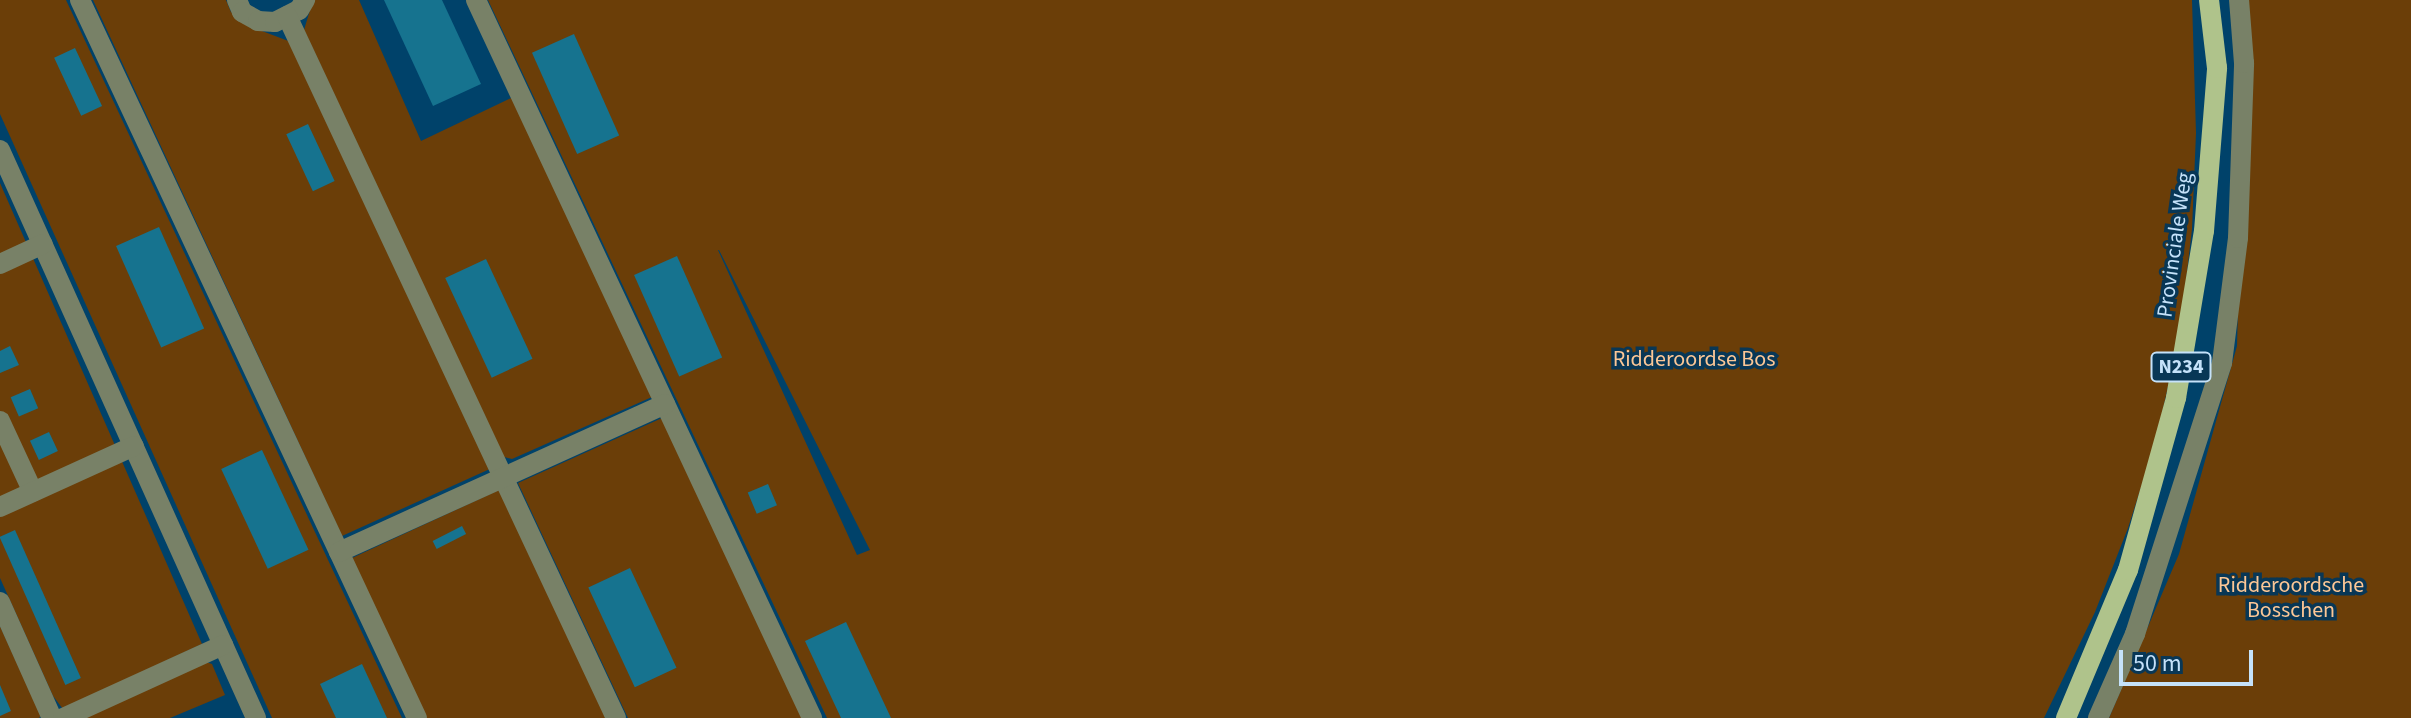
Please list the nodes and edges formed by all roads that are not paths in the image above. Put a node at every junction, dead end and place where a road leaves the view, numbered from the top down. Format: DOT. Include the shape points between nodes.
graph roads {
  1 [pos="80,0"];
  2 [pos="237,0"];
  3 [pos="305,0"];
  4 [pos="476,0"];
  5 [pos="2209,0"];
  6 [pos="2239,0"];
  7 [pos="287,16"];
  8 [pos="0,150"];
  9 [pos="43,244"];
  10 [pos="0,264"];
  11 [pos="665,404"];
  12 [pos="0,421"];
  13 [pos="134,446"];
  14 [pos="503,478"];
  15 [pos="33,492"];
  16 [pos="0,507"];
  17 [pos="339,552"];
  18 [pos="0,602"];
  19 [pos="223,645"];
  20 [pos="52,718"];
  21 [pos="63,718"];
  22 [pos="256,718"];
  23 [pos="417,718"];
  24 [pos="616,718"];
  25 [pos="812,718"];
  26 [pos="2066,718"];
  27 [pos="2098,718"];
  1 -- 17 [label="street"];
  2 -- 7 [label="street" via="242,12 258,21"];
  3 -- 7 [label="street"];
  4 -- 11 [label="street"];
  5 -- 26 [label="main road, Provinciale Weg / N234" via="2217,68 2204,231 2176,398 2128,570"];
  6 -- 27 [label="street" via="2244,63 2238,238 2222,363 2135,634"];
  7 -- 14 [label="street"];
  8 -- 9 [label="street"];
  9 -- 10 [label="street"];
  9 -- 13 [label="street"];
  11 -- 14 [label="street"];
  11 -- 25 [label="street"];
  12 -- 15 [label="street"];
  13 -- 15 [label="street"];
  13 -- 19 [label="street"];
  14 -- 17 [label="street"];
  14 -- 24 [label="street"];
  15 -- 16 [label="street"];
  17 -- 23 [label="street"];
  18 -- 20 [label="street"];
  19 -- 21 [label="street"];
  19 -- 22 [label="street"];
}
